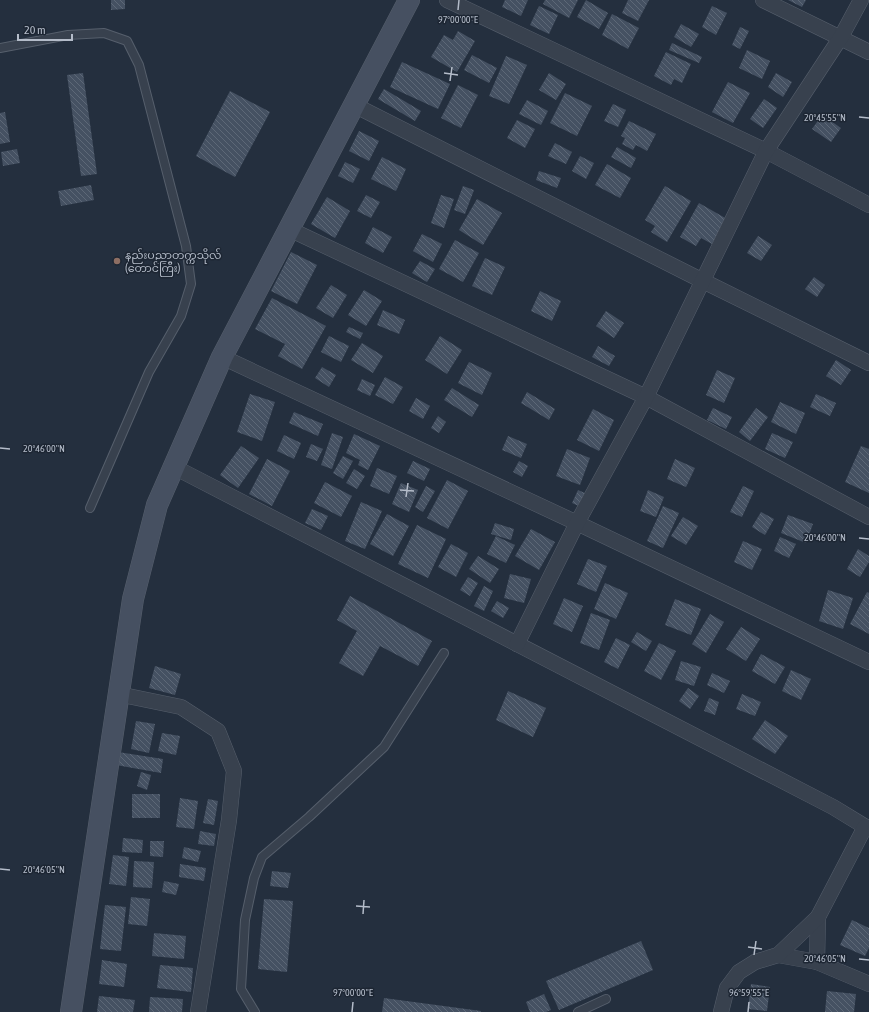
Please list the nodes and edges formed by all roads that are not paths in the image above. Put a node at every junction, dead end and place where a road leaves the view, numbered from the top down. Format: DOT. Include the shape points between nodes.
graph roads {
  1 [pos="409,0"];
  2 [pos="447,0"];
  3 [pos="763,0"];
  4 [pos="861,0"];
  5 [pos="841,37"];
  6 [pos="0,48"];
  7 [pos="869,52"];
  8 [pos="354,105"];
  9 [pos="766,151"];
  10 [pos="869,205"];
  11 [pos="289,229"];
  12 [pos="703,281"];
  13 [pos="222,357"];
  14 [pos="869,363"];
  15 [pos="646,397"];
  16 [pos="174,467"];
  17 [pos="90,508"];
  18 [pos="869,517"];
  19 [pos="577,523"];
  20 [pos="517,644"];
  21 [pos="444,653"];
  22 [pos="869,662"];
  23 [pos="118,694"];
  24 [pos="867,828"];
  25 [pos="818,917"];
  26 [pos="778,955"];
  27 [pos="817,962"];
  28 [pos="869,984"];
  29 [pos="606,999"];
  30 [pos="71,1012"];
  31 [pos="198,1012"];
  32 [pos="254,1012"];
  33 [pos="578,1012"];
  34 [pos="721,1012"];
  1 -- 8 [label="main road"];
  2 -- 9 [label="street"];
  3 -- 5 [label="street"];
  4 -- 5 [label="street"];
  5 -- 7 [label="street"];
  5 -- 9 [label="street"];
  6 -- 17 [label="lane" via="68,36 104,33 127,41 139,65 186,246 191,284 181,316 149,372"];
  8 -- 11 [label="main road"];
  8 -- 12 [label="street"];
  9 -- 10 [label="street"];
  9 -- 12 [label="street"];
  11 -- 13 [label="main road"];
  11 -- 15 [label="street"];
  12 -- 14 [label="street"];
  12 -- 15 [label="street"];
  13 -- 16 [label="main road"];
  13 -- 19 [label="street"];
  15 -- 18 [label="street"];
  15 -- 19 [label="street"];
  16 -- 20 [label="street"];
  16 -- 23 [label="main road" via="157,505 133,599"];
  19 -- 20 [label="street"];
  19 -- 22 [label="street"];
  20 -- 24 [label="street" via="833,807"];
  21 -- 32 [label="lane" via="384,747 262,857 254,878 245,920 241,990"];
  23 -- 30 [label="main road"];
  23 -- 31 [label="street" via="181,707 218,731 234,772 229,820"];
  24 -- 25 [label="street"];
  25 -- 26 [label="street"];
  25 -- 27 [label="street"];
  26 -- 27 [label="street"];
  26 -- 34 [label="street" via="755,962 739,972 727,988"];
  27 -- 28 [label="street"];
  29 -- 33 [label="lane"];
}
